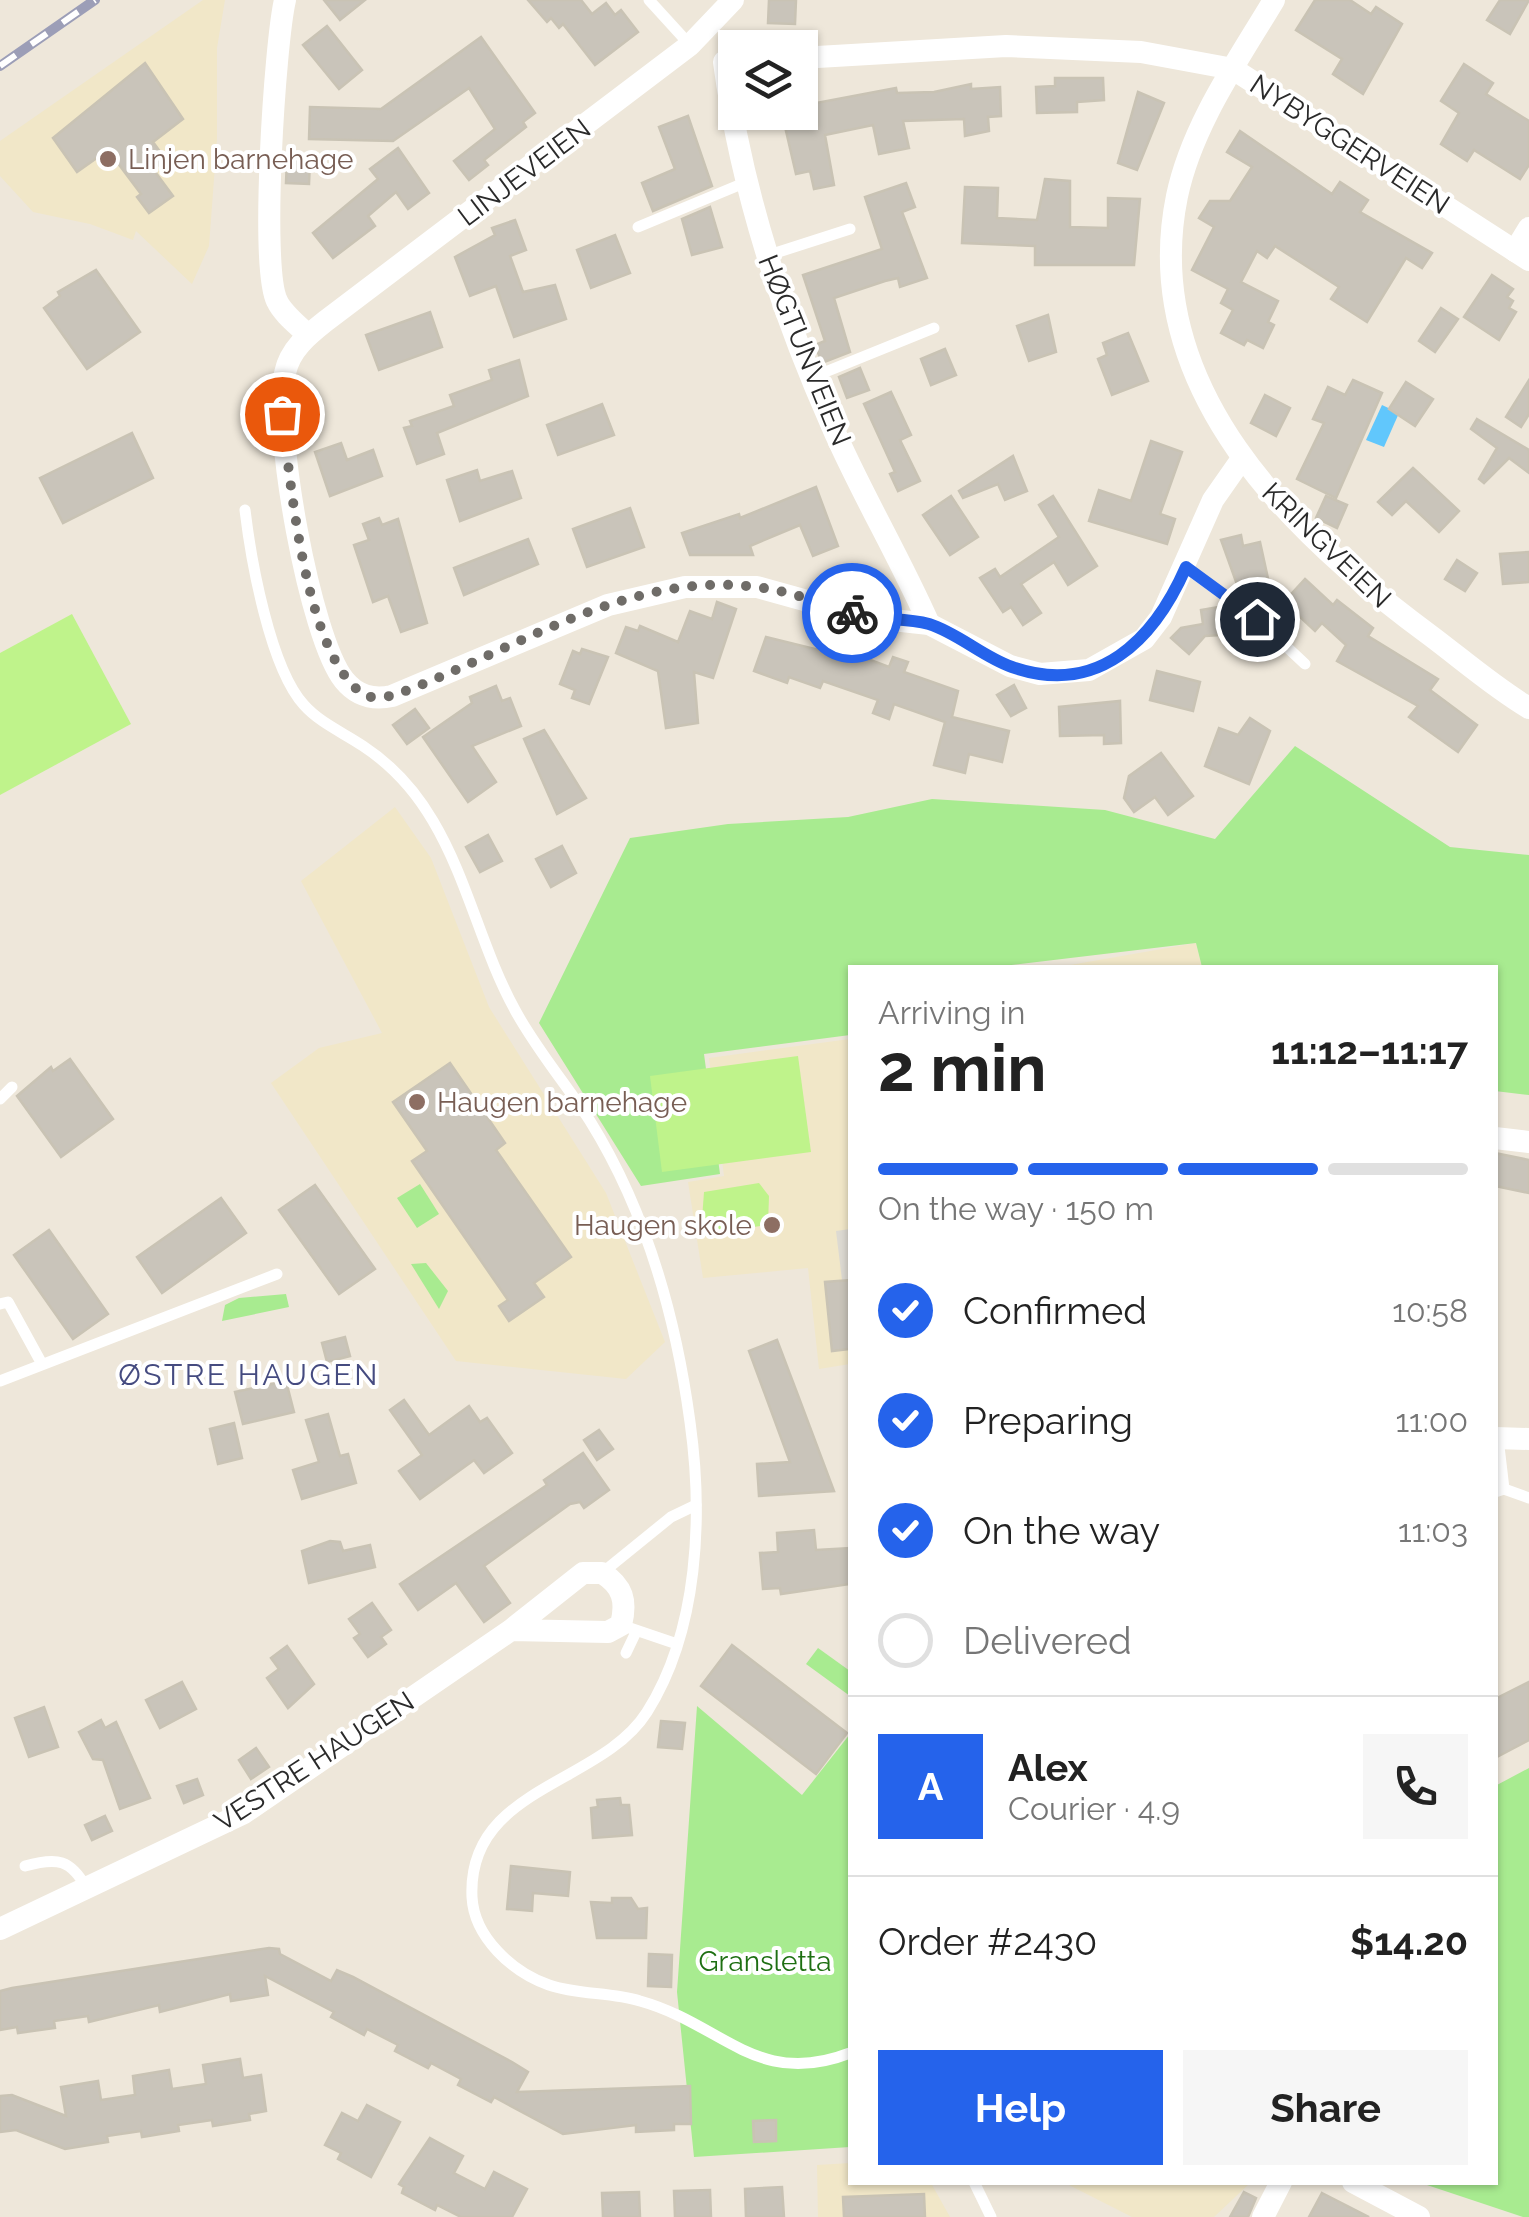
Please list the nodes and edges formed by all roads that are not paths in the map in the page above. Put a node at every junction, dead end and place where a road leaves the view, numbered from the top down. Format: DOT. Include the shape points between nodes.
graph roads {
  1 [pos="285,0"];
  2 [pos="649,0"];
  3 [pos="732,0"];
  4 [pos="1274,0"];
  5 [pos="690,45"];
  6 [pos="718,57"];
  7 [pos="818,57"];
  8 [pos="1234,69"];
  9 [pos="738,130"];
  10 [pos="744,183"];
  11 [pos="638,227"];
  12 [pos="1529,228"];
  13 [pos="850,229"];
  14 [pos="1522,255"];
  15 [pos="766,256"];
  16 [pos="934,328"];
  17 [pos="308,335"];
  18 [pos="813,377"];
  19 [pos="1242,460"];
  20 [pos="245,510"];
  21 [pos="1186,567"];
  22 [pos="928,624"];
  23 [pos="1305,664"];
  24 [pos="1529,708"];
  25 [pos="12,1087"];
  26 [pos="0,1099"];
  27 [pos="1498,1138"];
  28 [pos="1529,1142"];
  29 [pos="277,1274"];
  30 [pos="0,1304"];
  31 [pos="42,1364"];
  32 [pos="0,1381"];
  33 [pos="1498,1438"];
  34 [pos="1529,1440"];
  35 [pos="1498,1464"];
  36 [pos="1500,1490"];
  37 [pos="1529,1498"];
  38 [pos="696,1506"];
  39 [pos="602,1573"];
  40 [pos="628,1628"];
  41 [pos="511,1630"];
  42 [pos="677,1644"];
  43 [pos="626,1653"];
  44 [pos="25,1866"];
  45 [pos="87,1889"];
  46 [pos="0,1929"];
  47 [pos="848,2054"];
  48 [pos="975,2185"];
  49 [pos="1279,2185"];
  50 [pos="1359,2185"];
  51 [pos="991,2217"];
  52 [pos="1263,2217"];
  53 [pos="1420,2217"];
  1 -- 17 [label="street" via="274,80 274,298"];
  2 -- 5 [label="lane"];
  3 -- 5 [label="street, LINJEVEIEN"];
  4 -- 8 [label="street, KRINGVEIEN"];
  5 -- 6 [label="street"];
  5 -- 17 [label="street, LINJEVEIEN"];
  7 -- 8 [label="street, NYBYGGERVEIEN" via="1006,46 1140,52"];
  8 -- 14 [label="street, NYBYGGERVEIEN"];
  8 -- 19 [label="street, KRINGVEIEN" via="1201,124 1170,241 1174,310 1200,388"];
  9 -- 10 [label="street, HØGTUNVEIEN"];
  10 -- 11 [label="lane"];
  10 -- 15 [label="street, HØGTUNVEIEN"];
  12 -- 14 [label="street"];
  13 -- 15 [label="lane"];
  15 -- 18 [label="street, HØGTUNVEIEN"];
  16 -- 18 [label="lane"];
  17 -- 22 [label="street" via="288,362 283,389 303,561 339,672 356,690 378,699 410,690 608,605 685,587 758,587 865,618"];
  18 -- 22 [label="street, HØGTUNVEIEN"];
  19 -- 21 [label="street" via="1213,500"];
  19 -- 24 [label="street, KRINGVEIEN" via="1304,531"];
  20 -- 38 [label="lane" via="252,564 291,685 323,722 393,770 434,822 516,1012 592,1125 659,1268 691,1425"];
  21 -- 22 [label="street" via="1144,639 1090,670 1040,674 1010,666"];
  21 -- 23 [label="lane"];
  25 -- 26 [label="lane"];
  27 -- 28 [label="street"];
  29 -- 31 [label="lane"];
  30 -- 31 [label="lane" via="8,1302"];
  31 -- 32 [label="lane"];
  33 -- 34 [label="street"];
  35 -- 36 [label="lane"];
  36 -- 37 [label="lane"];
  38 -- 39 [label="lane" via="671,1517"];
  38 -- 42 [label="lane"];
  39 -- 40 [label="street" via="622,1592"];
  39 -- 41 [label="street, VESTRE HAUGEN" via="583,1574"];
  40 -- 41 [label="street" via="587,1635"];
  40 -- 42 [label="lane"];
  40 -- 43 [label="lane"];
  41 -- 45 [label="street, VESTRE HAUGEN" via="244,1813"];
  42 -- 47 [label="lane" via="644,1718 492,1831 471,1873 472,1909 488,1940 514,1966 549,1984 663,2007 754,2057 789,2066"];
  44 -- 45 [label="lane" via="68,1863"];
  45 -- 46 [label="street, VESTRE HAUGEN"];
  48 -- 51 [label="lane"];
  49 -- 52 [label="street"];
  50 -- 53 [label="street"];
}
